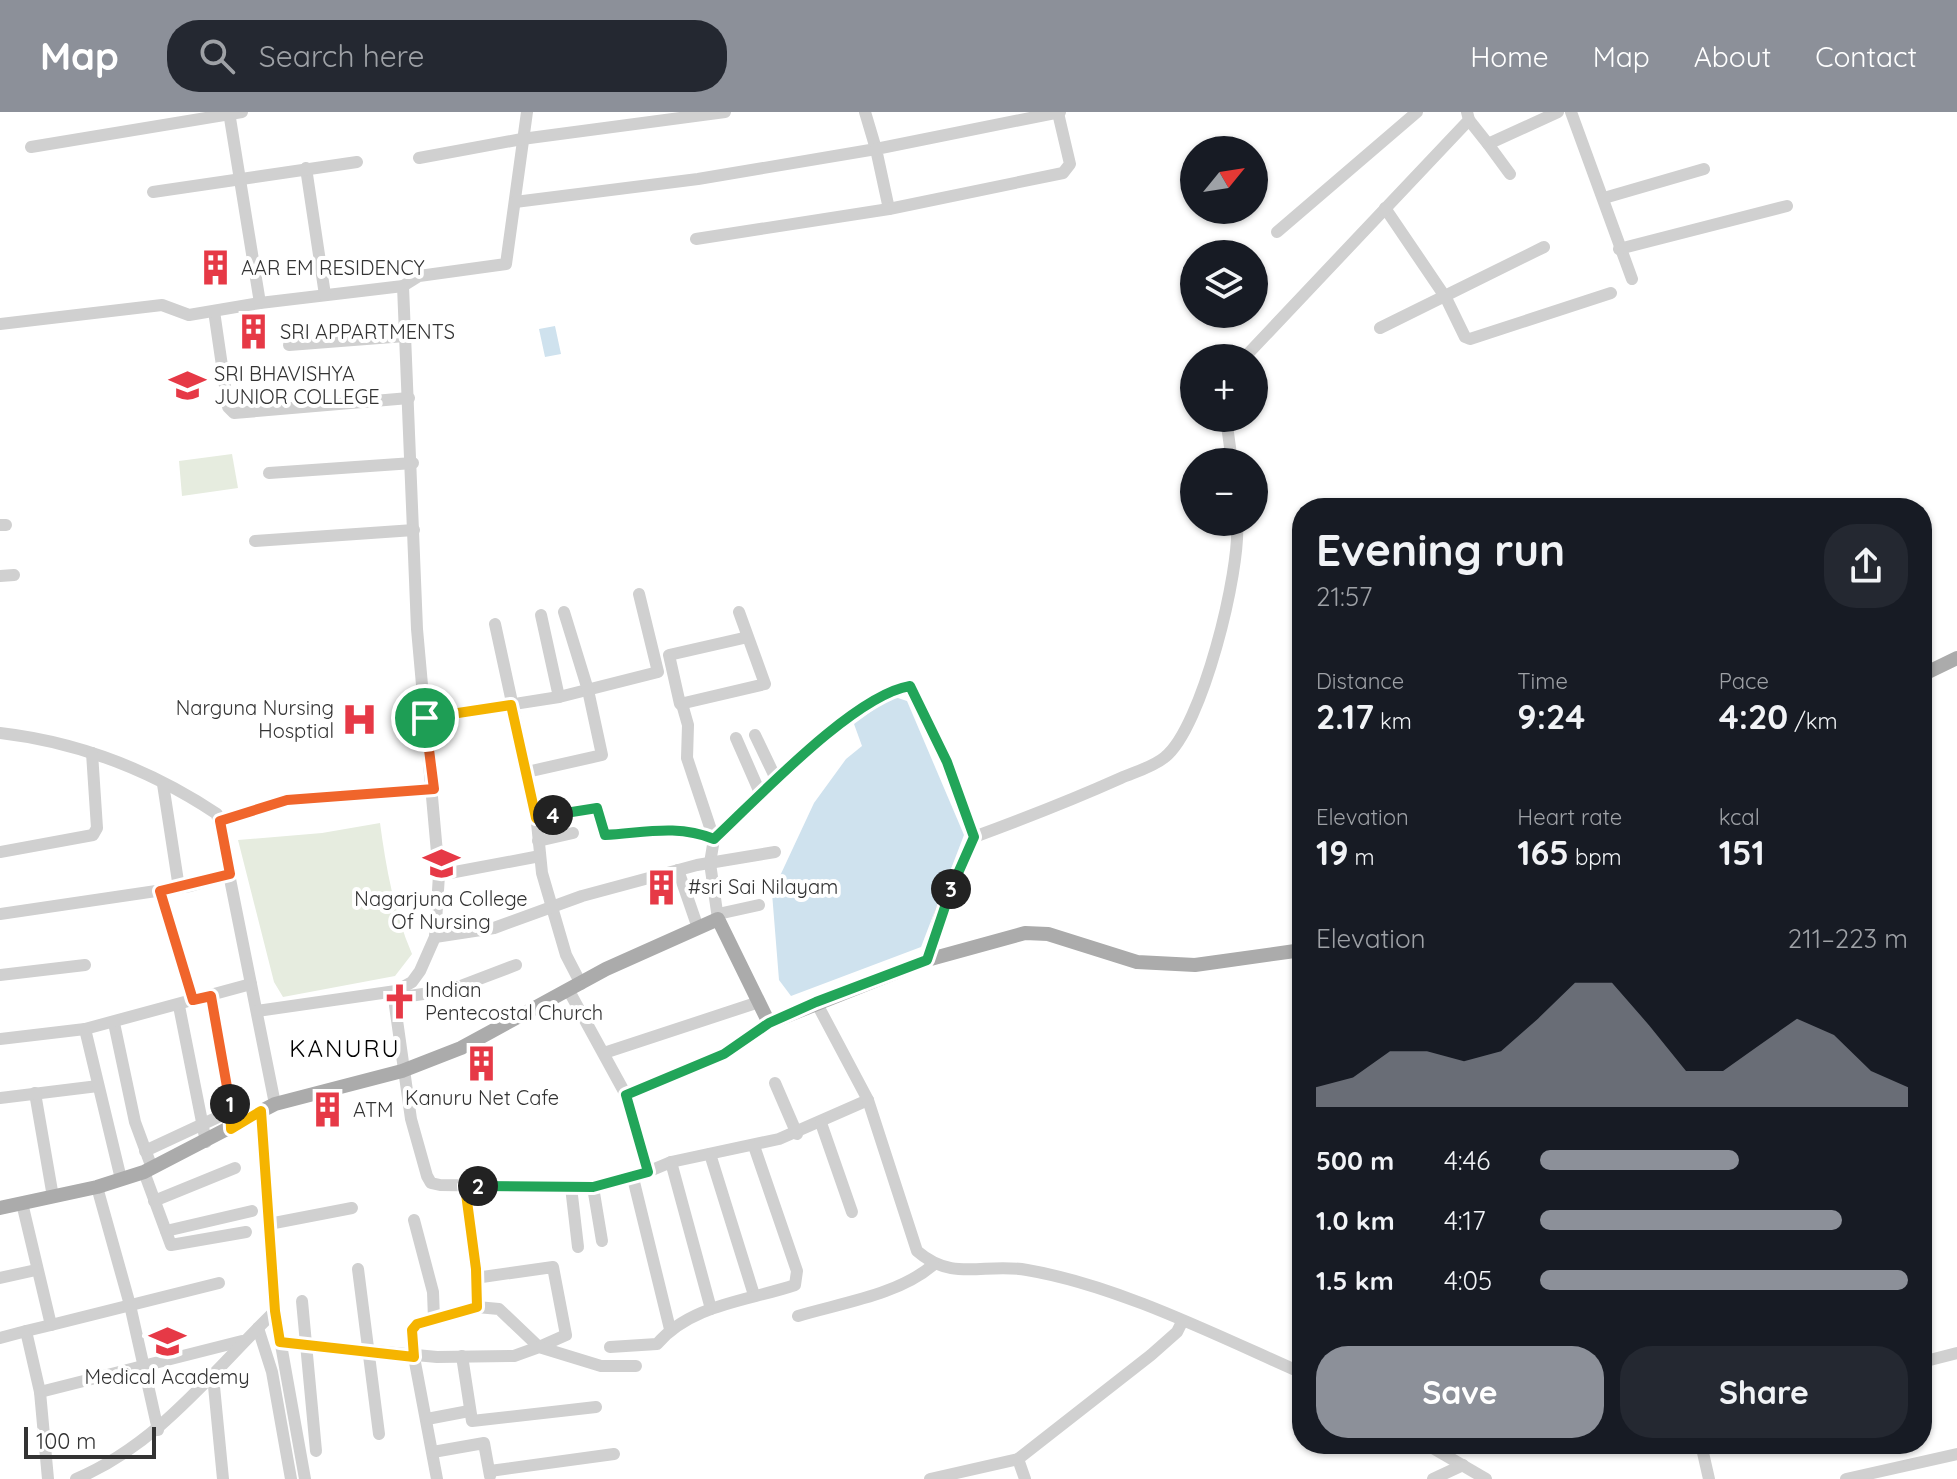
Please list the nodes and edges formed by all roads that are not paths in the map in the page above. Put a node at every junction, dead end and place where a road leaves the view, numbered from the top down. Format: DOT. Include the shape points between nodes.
graph roads {
  1 [pos="527,112"];
  2 [pos="725,112"];
  3 [pos="865,112"];
  4 [pos="1059,112"];
  5 [pos="1417,112"];
  6 [pos="1558,112"];
  7 [pos="1571,112"];
  8 [pos="234,113"];
  9 [pos="1468,116"];
  10 [pos="522,139"];
  11 [pos="1488,144"];
  12 [pos="31,147"];
  13 [pos="876,149"];
  14 [pos="419,158"];
  15 [pos="357,162"];
  16 [pos="306,168"];
  17 [pos="1704,169"];
  18 [pos="1510,174"];
  19 [pos="240,178"];
  20 [pos="153,192"];
  21 [pos="1604,198"];
  22 [pos="515,202"];
  23 [pos="1787,206"];
  24 [pos="1385,208"];
  25 [pos="889,209"];
  26 [pos="1277,232"];
  27 [pos="696,239"];
  28 [pos="1544,247"];
  29 [pos="1619,249"];
  30 [pos="1632,279"];
  31 [pos="403,286"];
  32 [pos="1611,293"];
  33 [pos="325,295"];
  34 [pos="1445,295"];
  35 [pos="260,303"];
  36 [pos="214,311"];
  37 [pos="0,324"];
  38 [pos="1380,328"];
  39 [pos="405,336"];
  40 [pos="1257,344"];
  41 [pos="289,345"];
  42 [pos="409,398"];
  43 [pos="413,463"];
  44 [pos="269,473"];
  45 [pos="414,530"];
  46 [pos="1236,536"];
  47 [pos="255,541"];
  48 [pos="14,575"];
  49 [pos="0,576"];
  50 [pos="639,594"];
  51 [pos="564,612"];
  52 [pos="739,612"];
  53 [pos="541,615"];
  54 [pos="495,624"];
  55 [pos="748,637"];
  56 [pos="1957,658"];
  57 [pos="671,669"];
  58 [pos="1932,670"];
  59 [pos="658,672"];
  60 [pos="588,690"];
  61 [pos="559,697"];
  62 [pos="682,704"];
  63 [pos="511,705"];
  64 [pos="425,718"];
  65 [pos="0,733"];
  66 [pos="755,735"];
  67 [pos="736,738"];
  68 [pos="92,753"];
  69 [pos="527,772"];
  70 [pos="777,781"];
  71 [pos="163,784"];
  72 [pos="434,789"];
  73 [pos="761,795"];
  74 [pos="536,818"];
  75 [pos="220,821"];
  76 [pos="573,833"];
  77 [pos="708,837"];
  78 [pos="974,837"];
  79 [pos="538,841"];
  80 [pos="0,852"];
  81 [pos="775,852"];
  82 [pos="540,856"];
  83 [pos="711,860"];
  84 [pos="678,870"];
  85 [pos="230,874"];
  86 [pos="439,875"];
  87 [pos="179,888"];
  88 [pos="160,891"];
  89 [pos="759,905"];
  90 [pos="554,910"];
  91 [pos="0,914"];
  92 [pos="718,916"];
  93 [pos="698,928"];
  94 [pos="435,937"];
  95 [pos="1292,951"];
  96 [pos="927,960"];
  97 [pos="85,965"];
  98 [pos="516,965"];
  99 [pos="0,975"];
  100 [pos="251,984"];
  101 [pos="575,987"];
  102 [pos="396,994"];
  103 [pos="211,996"];
  104 [pos="193,1000"];
  105 [pos="759,1002"];
  106 [pos="816,1002"];
  107 [pos="179,1006"];
  108 [pos="257,1011"];
  109 [pos="114,1023"];
  110 [pos="769,1023"];
  111 [pos="85,1029"];
  112 [pos="0,1039"];
  113 [pos="604,1053"];
  114 [pos="402,1071"];
  115 [pos="775,1083"];
  116 [pos="98,1086"];
  117 [pos="35,1093"];
  118 [pos="626,1095"];
  119 [pos="0,1098"];
  120 [pos="868,1100"];
  121 [pos="275,1104"];
  122 [pos="231,1111"];
  123 [pos="261,1111"];
  124 [pos="821,1123"];
  125 [pos="203,1124"];
  126 [pos="231,1129"];
  127 [pos="797,1134"];
  128 [pos="206,1142"];
  129 [pos="754,1146"];
  130 [pos="710,1154"];
  131 [pos="148,1162"];
  132 [pos="671,1162"];
  133 [pos="235,1168"];
  134 [pos="648,1172"];
  135 [pos="633,1178"];
  136 [pos="121,1179"];
  137 [pos="465,1186"];
  138 [pos="97,1187"];
  139 [pos="571,1187"];
  140 [pos="593,1187"];
  141 [pos="53,1197"];
  142 [pos="154,1201"];
  143 [pos="22,1203"];
  144 [pos="0,1208"];
  145 [pos="352,1208"];
  146 [pos="252,1211"];
  147 [pos="852,1212"];
  148 [pos="414,1220"];
  149 [pos="269,1224"];
  150 [pos="166,1231"];
  151 [pos="246,1232"];
  152 [pos="602,1241"];
  153 [pos="578,1247"];
  154 [pos="933,1265"];
  155 [pos="358,1269"];
  156 [pos="36,1270"];
  157 [pos="0,1278"];
  158 [pos="475,1278"];
  159 [pos="219,1283"];
  160 [pos="754,1295"];
  161 [pos="302,1301"];
  162 [pos="130,1305"];
  163 [pos="477,1307"];
  164 [pos="711,1309"];
  165 [pos="798,1316"];
  166 [pos="434,1319"];
  167 [pos="266,1320"];
  168 [pos="1182,1322"];
  169 [pos="51,1325"];
  170 [pos="670,1329"];
  171 [pos="26,1331"];
  172 [pos="0,1338"];
  173 [pos="243,1341"];
  174 [pos="280,1342"];
  175 [pos="306,1344"];
  176 [pos="539,1347"];
  177 [pos="610,1347"];
  178 [pos="368,1351"];
  179 [pos="1957,1353"];
  180 [pos="462,1356"];
  181 [pos="414,1357"];
  182 [pos="1932,1359"];
  183 [pos="636,1366"];
  184 [pos="145,1368"];
  185 [pos="1292,1369"];
  186 [pos="213,1376"];
  187 [pos="40,1392"];
  188 [pos="596,1407"];
  189 [pos="470,1416"];
  190 [pos="427,1419"];
  191 [pos="158,1430"];
  192 [pos="379,1434"];
  193 [pos="476,1444"];
  194 [pos="316,1451"];
  195 [pos="433,1452"];
  196 [pos="614,1454"];
  197 [pos="1444,1454"];
  198 [pos="1703,1454"];
  199 [pos="1957,1454"];
  200 [pos="1018,1459"];
  201 [pos="1463,1465"];
  202 [pos="490,1475"];
  203 [pos="48,1479"];
  204 [pos="76,1479"];
  205 [pos="223,1479"];
  206 [pos="291,1479"];
  207 [pos="305,1479"];
  208 [pos="437,1479"];
  209 [pos="930,1479"];
  210 [pos="1025,1479"];
  211 [pos="1433,1479"];
  212 [pos="1486,1479"];
  213 [pos="1709,1479"];
  214 [pos="1846,1479"];
  1 -- 10 [label="street"];
  2 -- 10 [label="street"];
  3 -- 13 [label="street"];
  4 -- 13 [label="street"];
  4 -- 25 [label="street" via="1070,164 1066,171"];
  5 -- 26 [label="street"];
  6 -- 11 [label="street"];
  7 -- 21 [label="street"];
  8 -- 12 [label="street"];
  8 -- 19 [label="street"];
  9 -- 11 [label="street"];
  9 -- 24 [label="street"];
  10 -- 14 [label="street"];
  10 -- 22 [label="street"];
  11 -- 18 [label="street"];
  13 -- 22 [label="street"];
  13 -- 25 [label="street"];
  15 -- 16 [label="street"];
  16 -- 19 [label="street"];
  16 -- 33 [label="street"];
  17 -- 21 [label="street"];
  19 -- 20 [label="street"];
  19 -- 35 [label="street"];
  21 -- 29 [label="street"];
  22 -- 31 [label="street" via="506,264 419,276"];
  23 -- 29 [label="street"];
  24 -- 34 [label="street"];
  24 -- 40 [label="street"];
  25 -- 27 [label="street"];
  28 -- 34 [label="street"];
  29 -- 30 [label="street"];
  31 -- 33 [label="street"];
  31 -- 39 [label="street"];
  32 -- 34 [label="street" via="1474,339 1465,337"];
  33 -- 35 [label="street"];
  34 -- 38 [label="street"];
  35 -- 36 [label="street"];
  36 -- 37 [label="street" via="189,315 162,305"];
  36 -- 42 [label="street" via="228,407 234,413"];
  39 -- 41 [label="street"];
  39 -- 42 [label="street"];
  42 -- 43 [label="street"];
  43 -- 44 [label="street"];
  43 -- 45 [label="street"];
  45 -- 47 [label="street"];
  45 -- 64 [label="street"];
  46 -- 78 [label="street" via="1221,626 1201,695 1177,746 1163,759 1068,802"];
  48 -- 49 [label="street"];
  50 -- 59 [label="street"];
  51 -- 60 [label="street"];
  52 -- 55 [label="street"];
  53 -- 61 [label="street"];
  54 -- 63 [label="street"];
  55 -- 57 [label="street" via="669,655"];
  55 -- 62 [label="street" via="765,684"];
  56 -- 58 [label="main road"];
  57 -- 59 [label="street"];
  57 -- 62 [label="street"];
  59 -- 60 [label="street"];
  60 -- 61 [label="street"];
  60 -- 69 [label="street" via="602,755"];
  61 -- 63 [label="street"];
  62 -- 77 [label="street" via="688,725 687,758 711,830"];
  63 -- 64 [label="street"];
  63 -- 69 [label="street"];
  64 -- 72 [label="street"];
  65 -- 68 [label="street" via="51,738"];
  66 -- 70 [label="street"];
  67 -- 73 [label="street"];
  68 -- 71 [label="street"];
  68 -- 80 [label="street" via="97,828 93,835"];
  69 -- 74 [label="street"];
  70 -- 73 [label="street"];
  70 -- 78 [label="street" via="842,723 890,689 910,686 947,762"];
  71 -- 75 [label="street" via="209,809"];
  71 -- 87 [label="street"];
  72 -- 75 [label="street" via="287,800"];
  72 -- 86 [label="street"];
  73 -- 77 [label="street"];
  74 -- 77 [label="street" via="597,808 605,835 660,829"];
  74 -- 79 [label="street"];
  75 -- 85 [label="street"];
  76 -- 79 [label="street"];
  77 -- 83 [label="street"];
  78 -- 96 [label="street" via="941,911"];
  79 -- 82 [label="street"];
  81 -- 83 [label="street"];
  82 -- 86 [label="street"];
  82 -- 90 [label="street"];
  83 -- 84 [label="street"];
  83 -- 92 [label="street"];
  84 -- 90 [label="street" via="582,896"];
  84 -- 93 [label="street"];
  85 -- 87 [label="street"];
  85 -- 100 [label="street"];
  86 -- 94 [label="street"];
  87 -- 88 [label="street"];
  88 -- 91 [label="street"];
  88 -- 104 [label="street"];
  89 -- 92 [label="street"];
  90 -- 94 [label="street" via="494,928"];
  90 -- 101 [label="street"];
  92 -- 93 [label="main road"];
  92 -- 105 [label="main road"];
  93 -- 101 [label="main road"];
  94 -- 102 [label="street" via="420,971"];
  95 -- 96 [label="main road" via="1195,965 1137,962 1048,934 1025,933"];
  96 -- 106 [label="main road"];
  97 -- 99 [label="street"];
  98 -- 102 [label="street" via="450,990"];
  100 -- 103 [label="street"];
  100 -- 108 [label="street"];
  101 -- 113 [label="street"];
  101 -- 114 [label="main road" via="461,1048"];
  102 -- 108 [label="street"];
  102 -- 114 [label="street"];
  103 -- 104 [label="street"];
  103 -- 122 [label="street"];
  104 -- 107 [label="street"];
  105 -- 110 [label="main road"];
  105 -- 113 [label="street"];
  106 -- 110 [label="main road"];
  106 -- 120 [label="street"];
  107 -- 109 [label="street"];
  107 -- 125 [label="street"];
  108 -- 121 [label="street"];
  109 -- 111 [label="street"];
  109 -- 131 [label="street"];
  110 -- 118 [label="street" via="724,1054"];
  111 -- 112 [label="street"];
  111 -- 116 [label="street"];
  113 -- 118 [label="street"];
  114 -- 121 [label="main road"];
  114 -- 137 [label="street" via="431,1183"];
  115 -- 127 [label="street"];
  116 -- 117 [label="street"];
  116 -- 136 [label="street"];
  117 -- 119 [label="street"];
  117 -- 141 [label="street"];
  118 -- 134 [label="street"];
  120 -- 124 [label="street"];
  120 -- 154 [label="street" via="917,1251"];
  121 -- 123 [label="main road"];
  122 -- 125 [label="street"];
  122 -- 126 [label="street"];
  123 -- 126 [label="main road"];
  123 -- 149 [label="street"];
  124 -- 127 [label="street"];
  124 -- 147 [label="street"];
  125 -- 128 [label="street"];
  125 -- 131 [label="street"];
  126 -- 128 [label="main road"];
  127 -- 129 [label="street"];
  128 -- 131 [label="main road"];
  129 -- 130 [label="street"];
  129 -- 160 [label="street" via="797,1279 795,1285"];
  130 -- 132 [label="street"];
  130 -- 160 [label="street"];
  131 -- 136 [label="main road"];
  131 -- 142 [label="street"];
  132 -- 134 [label="street"];
  132 -- 164 [label="street"];
  133 -- 142 [label="street"];
  134 -- 135 [label="street"];
  135 -- 140 [label="street"];
  135 -- 170 [label="street"];
  136 -- 138 [label="main road"];
  137 -- 139 [label="street"];
  137 -- 158 [label="street"];
  138 -- 141 [label="main road"];
  138 -- 162 [label="street"];
  139 -- 140 [label="street"];
  139 -- 153 [label="street"];
  140 -- 152 [label="street"];
  141 -- 143 [label="main road"];
  142 -- 150 [label="street"];
  143 -- 144 [label="main road"];
  143 -- 156 [label="street"];
  145 -- 149 [label="street"];
  146 -- 150 [label="street"];
  148 -- 166 [label="street" via="433,1292"];
  149 -- 167 [label="street"];
  150 -- 151 [label="street" via="174,1245"];
  154 -- 165 [label="street" via="920,1277 894,1287"];
  154 -- 168 [label="street" via="949,1270 1025,1269"];
  155 -- 178 [label="street"];
  156 -- 157 [label="street"];
  156 -- 169 [label="street"];
  158 -- 163 [label="street"];
  158 -- 176 [label="street" via="553,1267 566,1335"];
  159 -- 162 [label="street"];
  160 -- 164 [label="street"];
  161 -- 175 [label="street"];
  162 -- 169 [label="street"];
  162 -- 184 [label="street"];
  163 -- 166 [label="street"];
  163 -- 176 [label="street" via="499,1309"];
  164 -- 170 [label="street"];
  166 -- 181 [label="street" via="414,1327"];
  167 -- 173 [label="street"];
  167 -- 174 [label="street"];
  167 -- 206 [label="street"];
  168 -- 185 [label="street"];
  168 -- 200 [label="street" via="1151,1355"];
  169 -- 171 [label="street"];
  170 -- 177 [label="street" via="657,1344"];
  171 -- 172 [label="street"];
  171 -- 187 [label="street"];
  173 -- 184 [label="street"];
  173 -- 186 [label="street"];
  174 -- 175 [label="street"];
  174 -- 207 [label="street"];
  175 -- 178 [label="street"];
  175 -- 194 [label="street"];
  176 -- 180 [label="street" via="514,1356"];
  176 -- 183 [label="street" via="601,1366"];
  178 -- 181 [label="street"];
  178 -- 192 [label="street"];
  179 -- 182 [label="street"];
  180 -- 181 [label="street"];
  180 -- 189 [label="street"];
  181 -- 190 [label="street"];
  184 -- 187 [label="street"];
  184 -- 191 [label="street"];
  186 -- 191 [label="street"];
  186 -- 205 [label="street"];
  187 -- 203 [label="street"];
  188 -- 189 [label="street"];
  189 -- 190 [label="street"];
  189 -- 193 [label="street"];
  190 -- 195 [label="street"];
  191 -- 204 [label="street" via="104,1467"];
  193 -- 195 [label="street"];
  193 -- 202 [label="street" via="484,1443"];
  195 -- 208 [label="street"];
  196 -- 202 [label="street"];
  197 -- 201 [label="street"];
  198 -- 213 [label="street"];
  199 -- 214 [label="street"];
  200 -- 209 [label="street"];
  200 -- 210 [label="street"];
  201 -- 211 [label="street"];
  201 -- 212 [label="street"];
}
